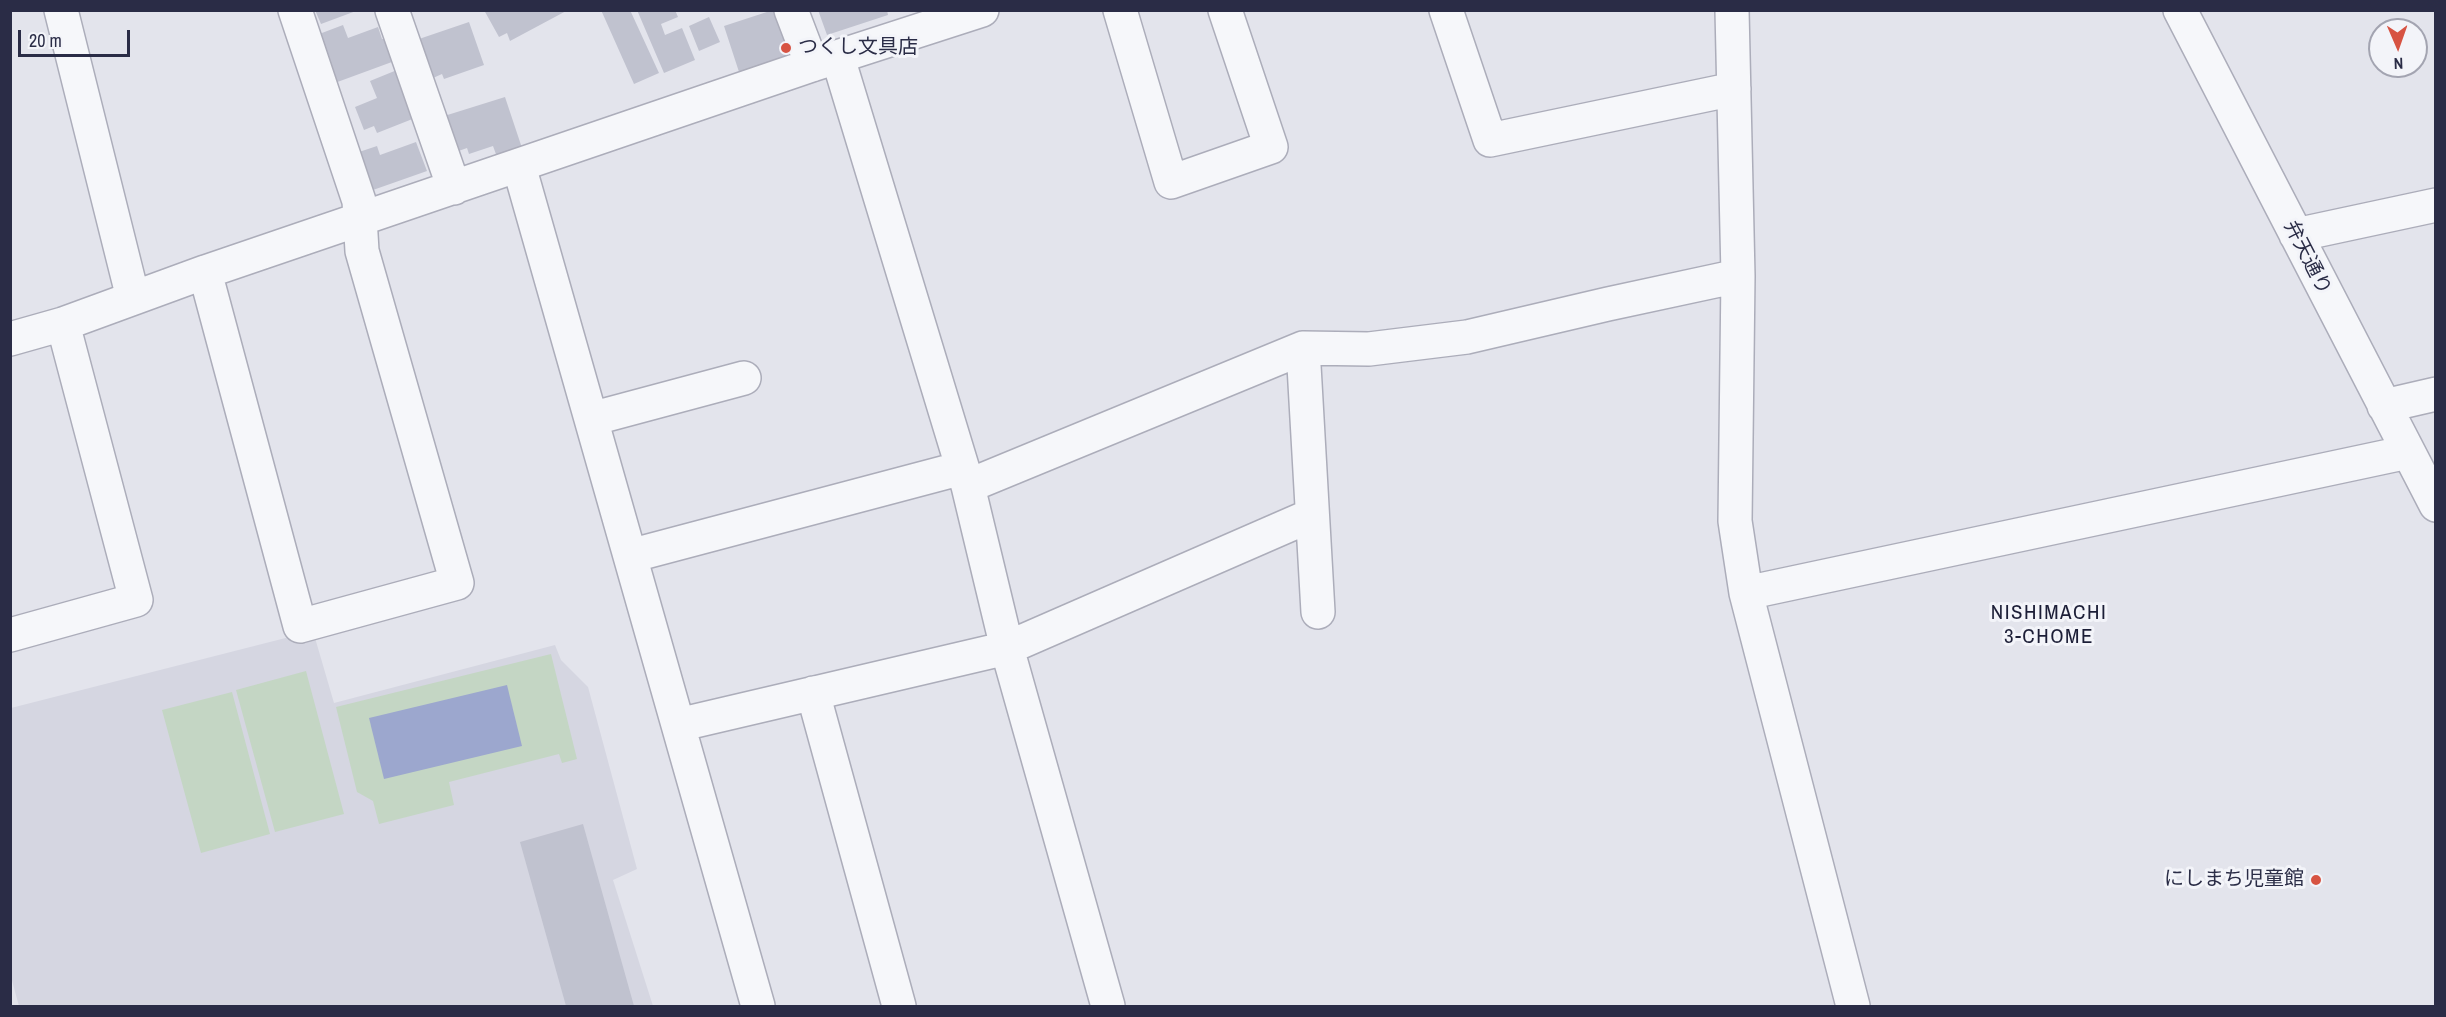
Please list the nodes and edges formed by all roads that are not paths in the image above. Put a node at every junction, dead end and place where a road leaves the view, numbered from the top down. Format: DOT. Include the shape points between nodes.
graph roads {
  1 [pos="61,10"];
  2 [pos="295,10"];
  3 [pos="392,10"];
  4 [pos="791,10"];
  5 [pos="982,10"];
  6 [pos="1120,10"];
  7 [pos="1226,10"];
  8 [pos="1446,10"];
  9 [pos="1732,10"];
  10 [pos="2180,10"];
  11 [pos="825,62"];
  12 [pos="1734,89"];
  13 [pos="519,166"];
  14 [pos="454,188"];
  15 [pos="2436,205"];
  16 [pos="361,220"];
  17 [pos="2296,235"];
  18 [pos="205,272"];
  19 [pos="1738,276"];
  20 [pos="133,298"];
  21 [pos="63,324"];
  22 [pos="10,339"];
  23 [pos="1304,348"];
  24 [pos="744,378"];
  25 [pos="2436,394"];
  26 [pos="2384,406"];
  27 [pos="591,419"];
  28 [pos="2408,452"];
  29 [pos="965,477"];
  30 [pos="2436,505"];
  31 [pos="1312,515"];
  32 [pos="630,556"];
  33 [pos="1746,593"];
  34 [pos="1318,612"];
  35 [pos="10,635"];
  36 [pos="1007,648"];
  37 [pos="813,693"];
  38 [pos="678,725"];
  39 [pos="758,1006"];
  40 [pos="899,1006"];
  41 [pos="1108,1006"];
  42 [pos="1853,1006"];
  1 -- 20 [label="street"];
  2 -- 16 [label="street" via="359,201"];
  3 -- 14 [label="street"];
  4 -- 11 [label="street"];
  5 -- 11 [label="street"];
  6 -- 7 [label="street" via="1171,182 1272,147"];
  8 -- 12 [label="street" via="1490,140"];
  9 -- 12 [label="street"];
  10 -- 17 [label="street, 弁天通り"];
  11 -- 13 [label="street"];
  11 -- 29 [label="street"];
  12 -- 19 [label="street"];
  13 -- 14 [label="street"];
  13 -- 27 [label="street"];
  14 -- 16 [label="street"];
  15 -- 17 [label="street"];
  16 -- 18 [label="street"];
  16 -- 18 [label="street" via="362,250 457,583 300,626"];
  17 -- 26 [label="street, 弁天通り"];
  18 -- 20 [label="street"];
  19 -- 23 [label="street" via="1467,337 1369,350"];
  19 -- 33 [label="street" via="1735,521"];
  20 -- 21 [label="street"];
  21 -- 22 [label="street"];
  21 -- 35 [label="street" via="136,600"];
  23 -- 29 [label="street"];
  23 -- 31 [label="street"];
  24 -- 27 [label="street"];
  25 -- 26 [label="street"];
  26 -- 28 [label="street, 弁天通り"];
  27 -- 32 [label="street"];
  28 -- 30 [label="street, 弁天通り"];
  28 -- 33 [label="street"];
  29 -- 32 [label="street"];
  29 -- 36 [label="street"];
  31 -- 34 [label="street"];
  31 -- 36 [label="street"];
  32 -- 38 [label="street"];
  33 -- 42 [label="street"];
  36 -- 37 [label="street"];
  36 -- 41 [label="street"];
  37 -- 38 [label="street"];
  37 -- 40 [label="street"];
  38 -- 39 [label="street"];
}
